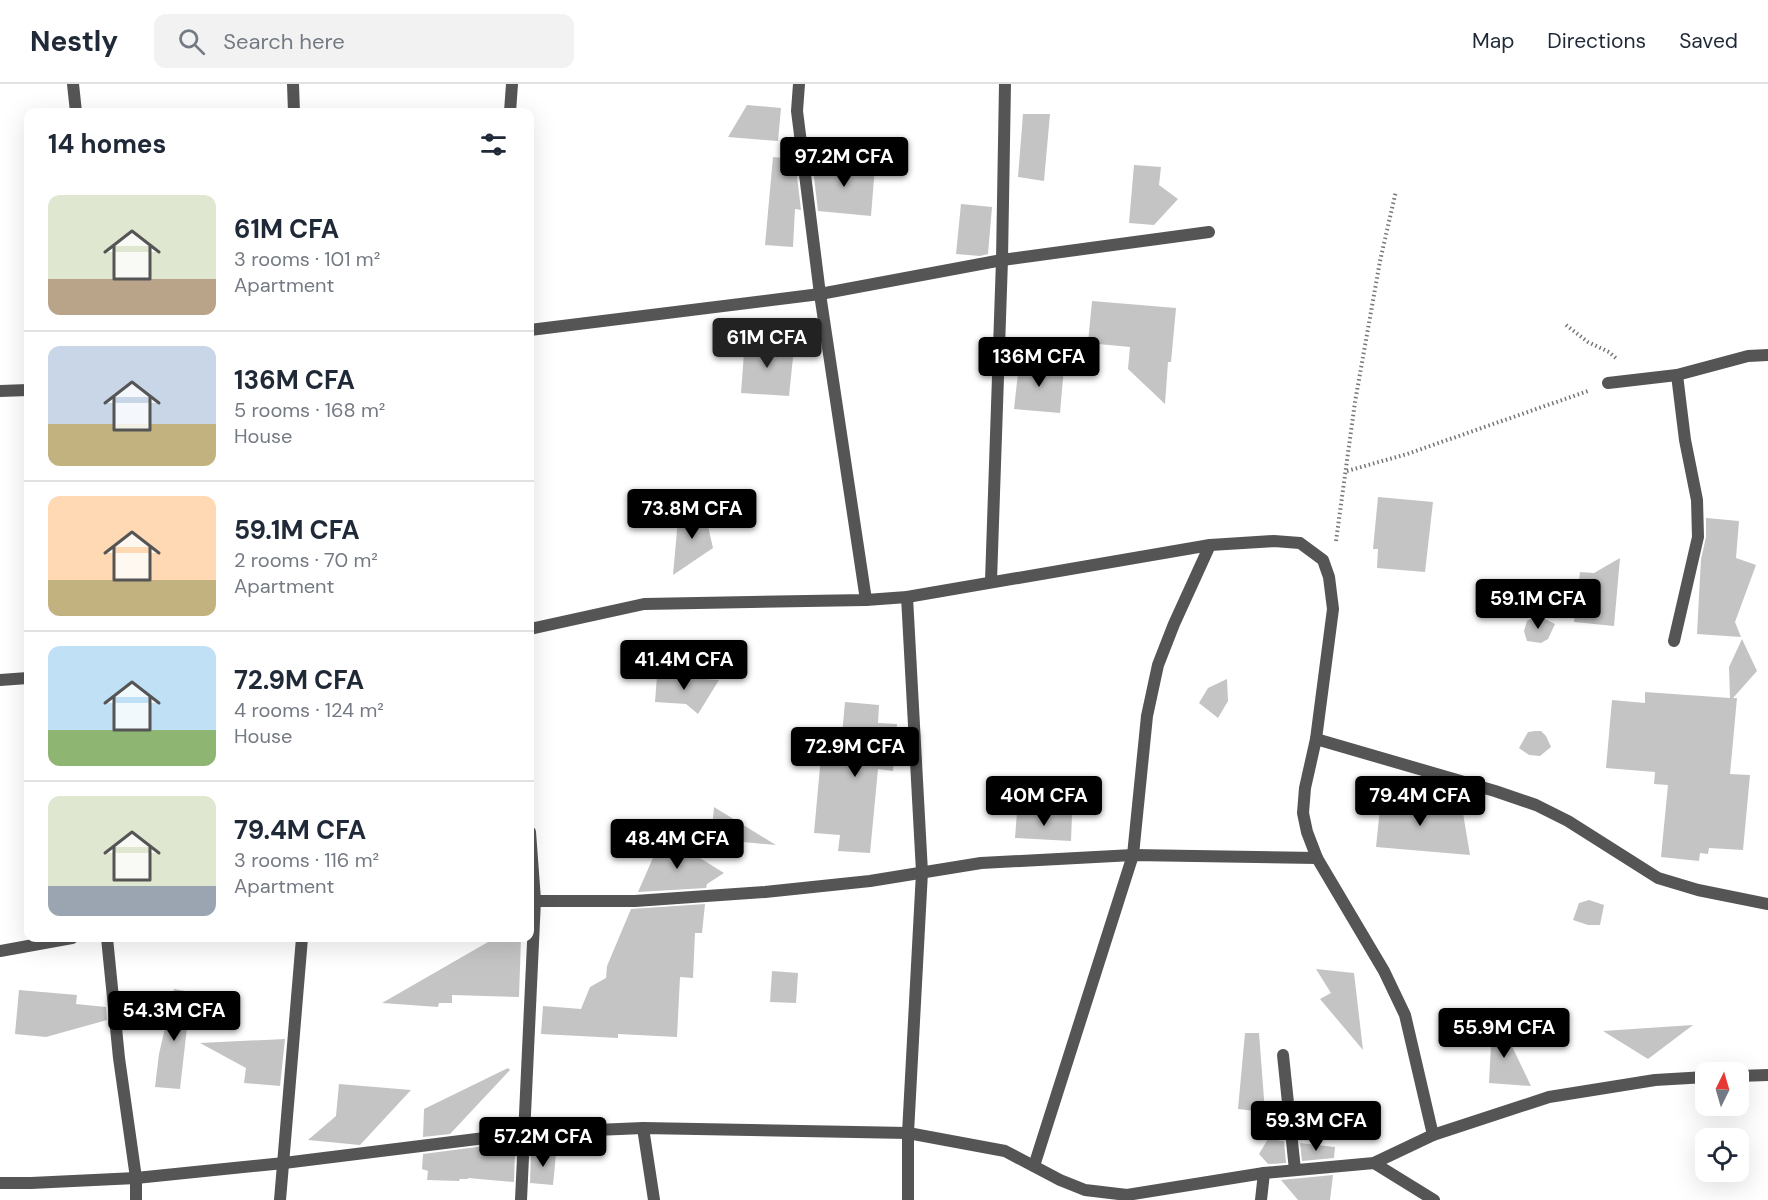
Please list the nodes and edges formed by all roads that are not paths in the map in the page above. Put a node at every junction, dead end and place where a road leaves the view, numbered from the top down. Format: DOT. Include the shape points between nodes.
graph roads {
  1 [pos="73,84"];
  2 [pos="293,84"];
  3 [pos="512,84"];
  4 [pos="799,84"];
  5 [pos="1005,84"];
  6 [pos="76,108"];
  7 [pos="294,108"];
  8 [pos="510,108"];
  9 [pos="1209,232"];
  10 [pos="1002,260"];
  11 [pos="820,294"];
  12 [pos="534,330"];
  13 [pos="1768,355"];
  14 [pos="1677,375"];
  15 [pos="1608,383"];
  16 [pos="24,390"];
  17 [pos="0,391"];
  18 [pos="1210,545"];
  19 [pos="991,581"];
  20 [pos="907,597"];
  21 [pos="866,600"];
  22 [pos="534,628"];
  23 [pos="1674,641"];
  24 [pos="24,678"];
  25 [pos="0,680"];
  26 [pos="1316,739"];
  27 [pos="1133,855"];
  28 [pos="1317,858"];
  29 [pos="922,872"];
  30 [pos="534,901"];
  31 [pos="1768,904"];
  32 [pos="50,942"];
  33 [pos="107,942"];
  34 [pos="302,942"];
  35 [pos="531,942"];
  36 [pos="0,951"];
  37 [pos="1283,1055"];
  38 [pos="1768,1075"];
  39 [pos="1749,1076"];
  40 [pos="1695,1078"];
  41 [pos="643,1128"];
  42 [pos="525,1133"];
  43 [pos="908,1133"];
  44 [pos="1433,1135"];
  45 [pos="284,1163"];
  46 [pos="1374,1163"];
  47 [pos="1034,1166"];
  48 [pos="1295,1170"];
  49 [pos="1264,1173"];
  50 [pos="136,1178"];
  51 [pos="0,1183"];
  52 [pos="136,1200"];
  53 [pos="280,1200"];
  54 [pos="521,1200"];
  55 [pos="654,1200"];
  56 [pos="908,1200"];
  57 [pos="1261,1200"];
  58 [pos="1434,1200"];
  1 -- 6 [label="street"];
  2 -- 7 [label="street"];
  3 -- 8 [label="street"];
  4 -- 11 [label="street" via="797,111"];
  5 -- 10 [label="street"];
  9 -- 10 [label="street"];
  10 -- 11 [label="street"];
  10 -- 19 [label="street"];
  11 -- 12 [label="street"];
  11 -- 21 [label="street"];
  13 -- 14 [label="street" via="1748,356"];
  14 -- 15 [label="street"];
  14 -- 23 [label="street" via="1697,500 1698,537"];
  16 -- 17 [label="street"];
  18 -- 19 [label="street"];
  18 -- 26 [label="street" via="1300,543 1323,560 1333,609"];
  18 -- 27 [label="street" via="1158,665 1147,716"];
  19 -- 20 [label="street"];
  20 -- 21 [label="street"];
  20 -- 29 [label="street"];
  21 -- 22 [label="street" via="644,604"];
  24 -- 25 [label="street"];
  26 -- 28 [label="street" via="1303,813"];
  26 -- 31 [label="street" via="1495,790 1568,820 1658,878"];
  27 -- 28 [label="street"];
  27 -- 29 [label="street" via="981,862"];
  27 -- 47 [label="street"];
  28 -- 44 [label="street" via="1384,971 1405,1015"];
  29 -- 30 [label="street" via="765,892 634,901"];
  29 -- 43 [label="street"];
  32 -- 36 [label="street"];
  33 -- 50 [label="street"];
  34 -- 45 [label="street"];
  35 -- 42 [label="street"];
  37 -- 48 [label="street"];
  38 -- 39 [label="street"];
  40 -- 44 [label="street" via="1548,1097"];
  41 -- 42 [label="street"];
  41 -- 43 [label="street"];
  41 -- 55 [label="street"];
  42 -- 45 [label="street"];
  42 -- 54 [label="street"];
  43 -- 47 [label="street" via="1005,1151"];
  43 -- 56 [label="street"];
  44 -- 46 [label="street"];
  45 -- 50 [label="street"];
  45 -- 53 [label="street"];
  46 -- 48 [label="street"];
  46 -- 58 [label="street"];
  47 -- 49 [label="street" via="1084,1190 1127,1195"];
  48 -- 49 [label="street"];
  49 -- 57 [label="street"];
  50 -- 51 [label="street"];
  50 -- 52 [label="street"];
}
